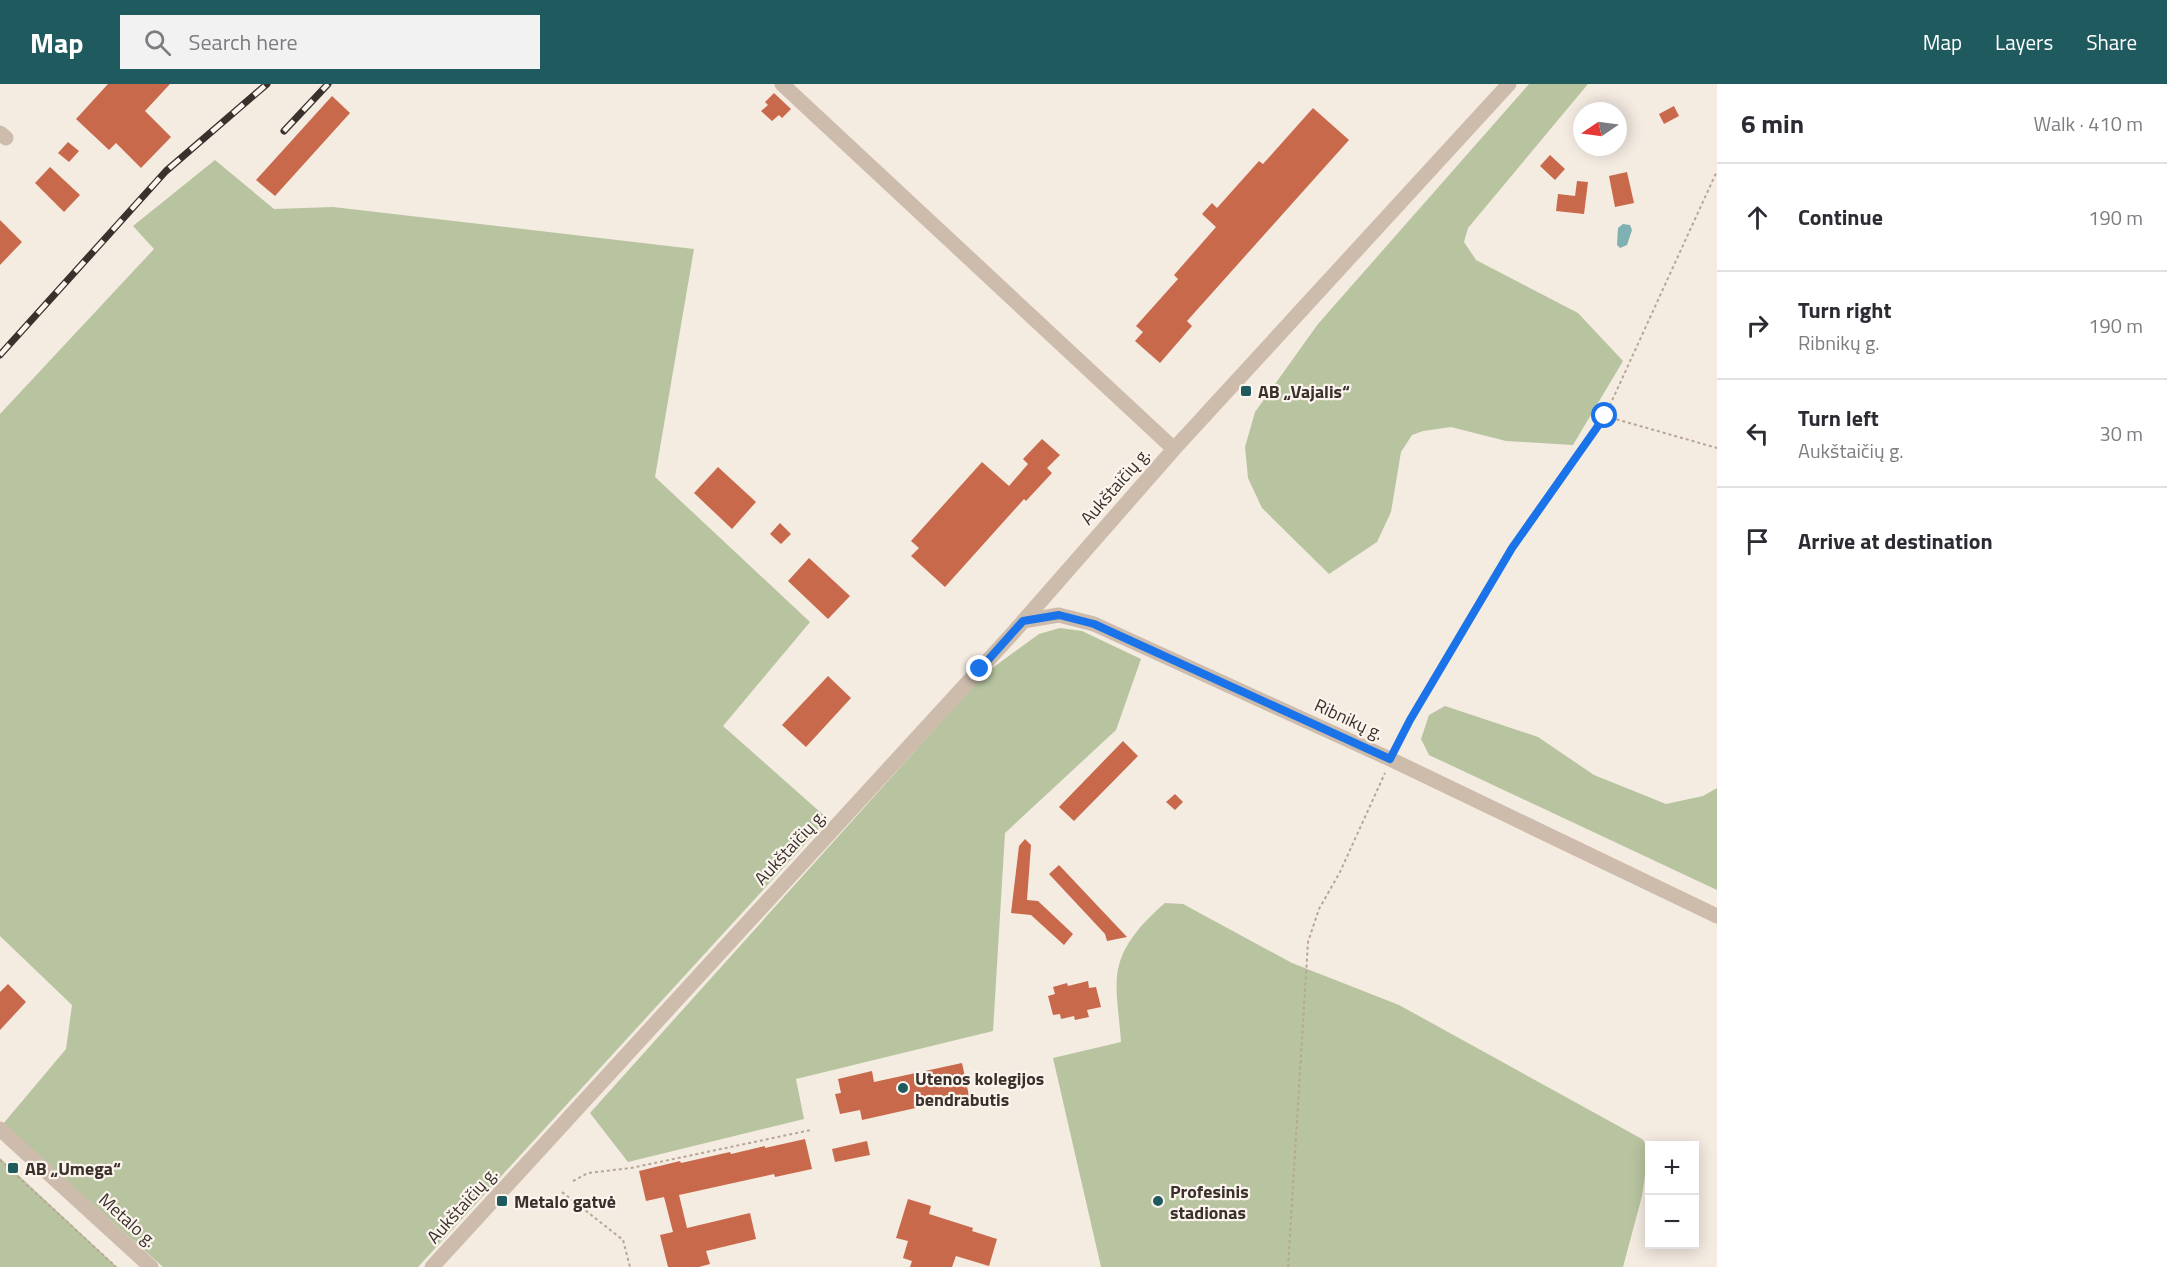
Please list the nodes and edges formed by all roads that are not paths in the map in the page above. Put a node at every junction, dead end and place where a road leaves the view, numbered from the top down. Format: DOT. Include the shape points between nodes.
graph roads {
  1 [pos="782,84"];
  2 [pos="1509,84"];
  3 [pos="1174,449"];
  4 [pos="1023,621"];
  5 [pos="1717,916"];
  6 [pos="0,1129"];
  7 [pos="151,1267"];
  8 [pos="432,1267"];
  1 -- 3 [label="street, Aukštaičių g."];
  2 -- 3 [label="street, Aukštaičių g."];
  3 -- 4 [label="street, Aukštaičių g."];
  4 -- 5 [label="street, Ribnikų g." via="1059,615 1094,624 1390,759"];
  4 -- 8 [label="street, Aukštaičių g."];
  6 -- 7 [label="street, Metalo g."];
}
